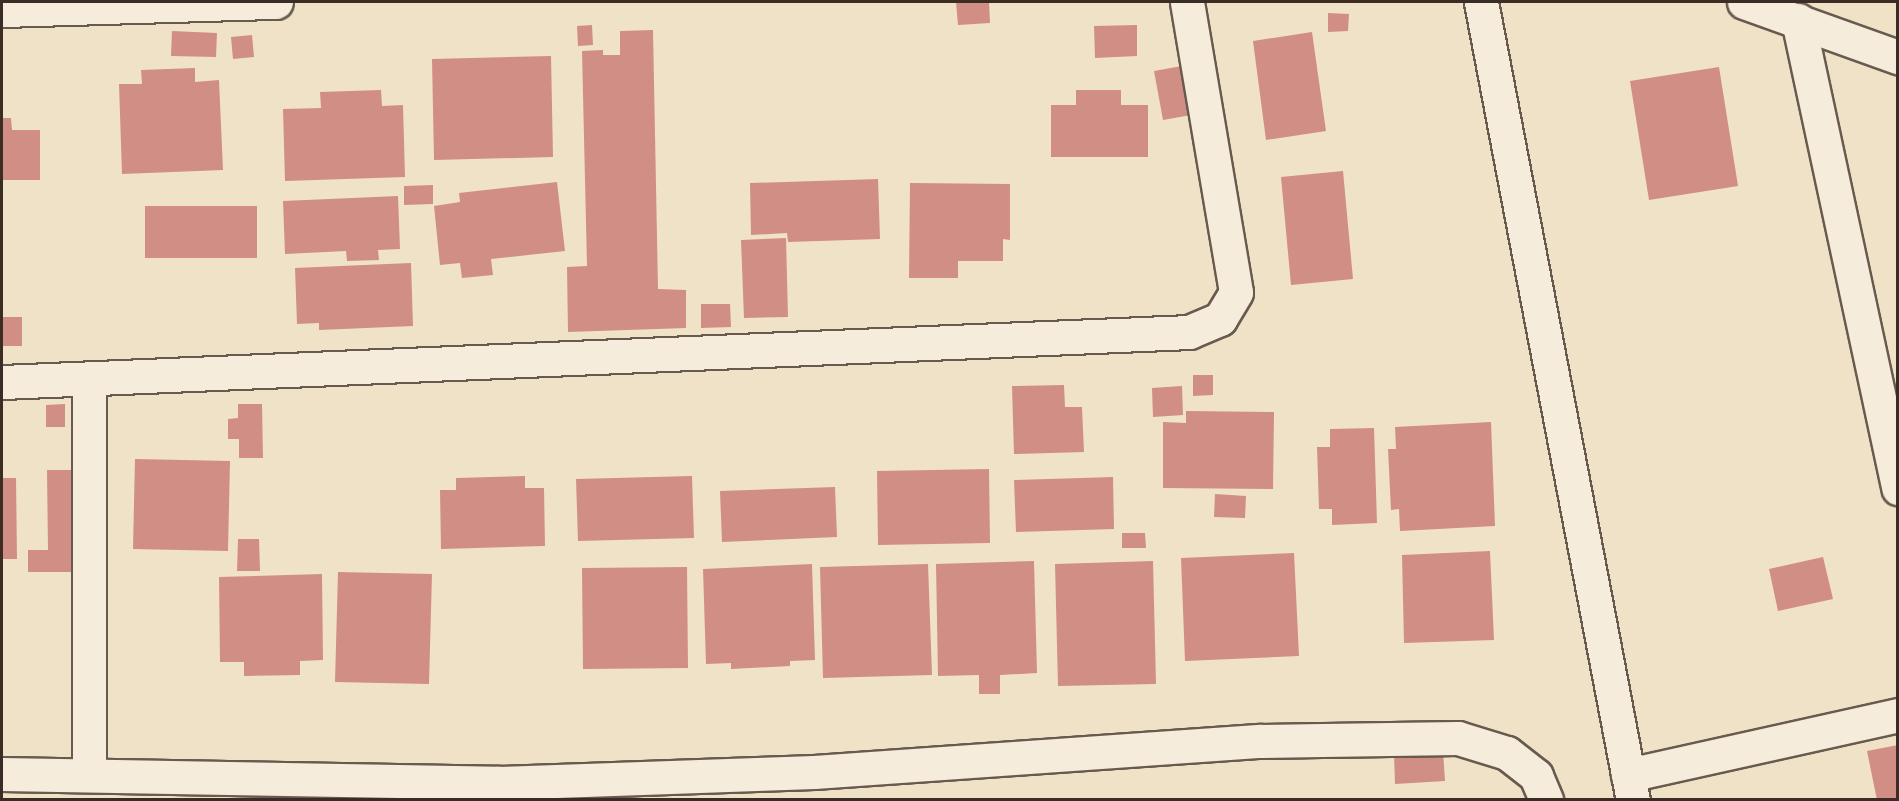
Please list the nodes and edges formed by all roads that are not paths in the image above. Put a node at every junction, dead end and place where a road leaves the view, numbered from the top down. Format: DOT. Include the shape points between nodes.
graph roads {
  1 [pos="276,2"];
  2 [pos="1187,2"];
  3 [pos="1481,2"];
  4 [pos="1744,2"];
  5 [pos="192,3"];
  6 [pos="2,10"];
  7 [pos="1798,20"];
  8 [pos="1898,57"];
  9 [pos="89,379"];
  10 [pos="2,382"];
  11 [pos="1898,488"];
  12 [pos="1898,715"];
  13 [pos="2,774"];
  14 [pos="89,775"];
  15 [pos="1630,787"];
  16 [pos="1546,800"];
  1 -- 5 [label="street"];
  2 -- 9 [label="street" via="1236,292 1220,319 1189,332"];
  3 -- 15 [label="street"];
  4 -- 7 [label="street"];
  5 -- 6 [label="street"];
  7 -- 8 [label="street"];
  7 -- 11 [label="street"];
  9 -- 10 [label="street"];
  9 -- 14 [label="street"];
  12 -- 15 [label="street"];
  13 -- 14 [label="street"];
  14 -- 16 [label="street" via="499,783 814,772 1261,741 1458,738 1507,753 1536,776"];
}
